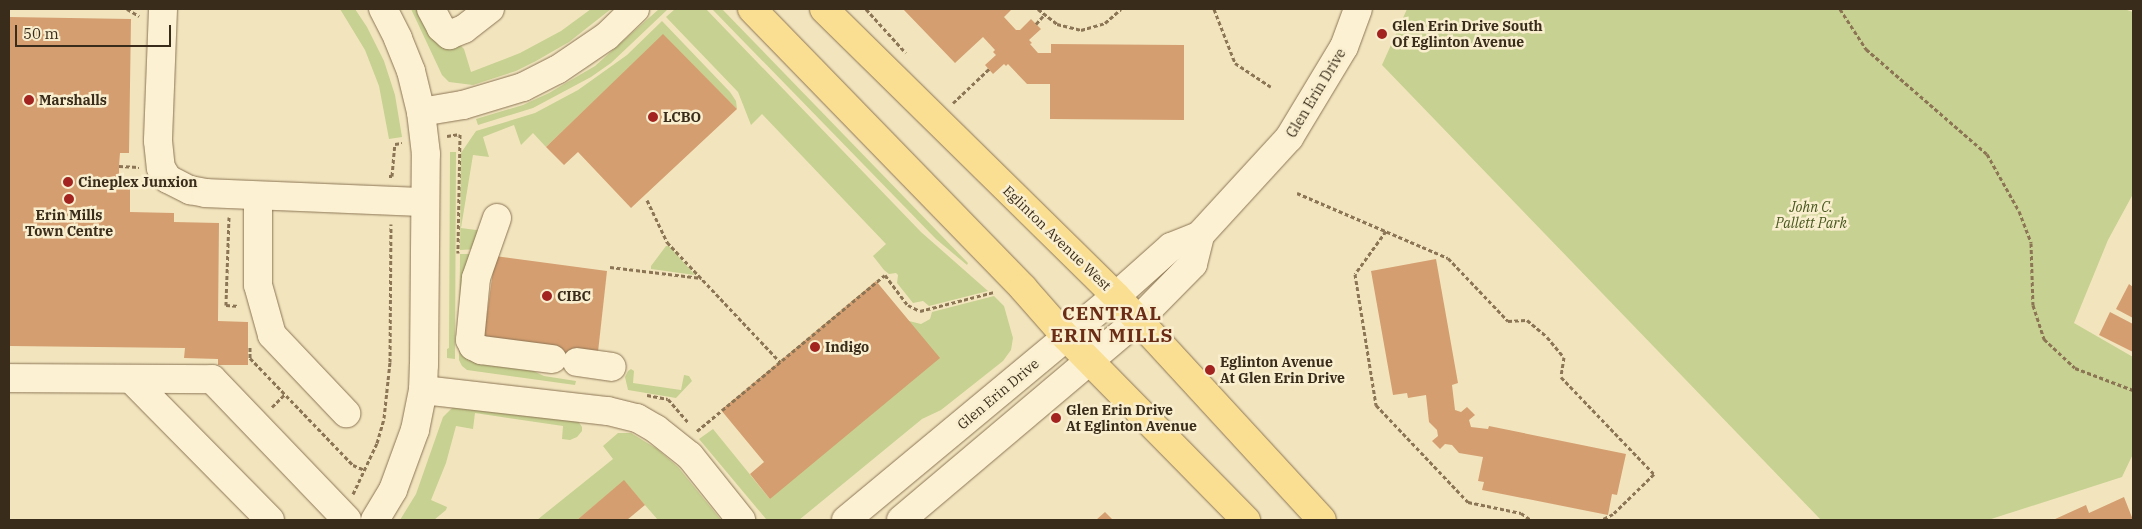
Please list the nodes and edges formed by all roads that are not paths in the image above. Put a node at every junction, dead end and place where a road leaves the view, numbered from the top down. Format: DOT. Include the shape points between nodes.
graph roads {
  1 [pos="383,9"];
  2 [pos="430,9"];
  3 [pos="490,9"];
  4 [pos="635,9"];
  5 [pos="752,9"];
  6 [pos="824,9"];
  7 [pos="1358,9"];
  8 [pos="158,12"];
  9 [pos="421,112"];
  10 [pos="258,196"];
  11 [pos="425,202"];
  12 [pos="496,218"];
  13 [pos="1200,235"];
  14 [pos="1116,296"];
  15 [pos="1138,319"];
  16 [pos="1066,338"];
  17 [pos="1089,361"];
  18 [pos="612,367"];
  19 [pos="9,378"];
  20 [pos="131,379"];
  21 [pos="422,390"];
  22 [pos="346,413"];
  23 [pos="343,516"];
  24 [pos="912,517"];
  25 [pos="270,520"];
  26 [pos="375,520"];
  27 [pos="741,520"];
  28 [pos="846,520"];
  29 [pos="1246,520"];
  30 [pos="1322,520"];
  1 -- 9 [label="street" via="408,63"];
  2 -- 3 [label="street" via="449,35"];
  4 -- 9 [label="street" via="607,36 557,70 523,87 463,105"];
  5 -- 16 [label="main road" via="1023,288"];
  6 -- 14 [label="main road, Eglinton Avenue West"];
  7 -- 13 [label="street, Glen Erin Drive" via="1344,47 1290,138"];
  8 -- 10 [label="street" via="160,168 168,179 190,190"];
  9 -- 11 [label="street" via="426,154"];
  10 -- 11 [label="street" via="392,188"];
  10 -- 22 [label="street" via="258,285 272,335"];
  11 -- 21 [label="street"];
  12 -- 18 [label="street" via="476,278 470,340 474,346 481,350"];
  13 -- 14 [label="street, Glen Erin Drive" via="1171,247"];
  13 -- 15 [label="street, Glen Erin Drive" via="1193,264"];
  14 -- 15 [label="main road, Eglinton Avenue West"];
  14 -- 16 [label="street, Glen Erin Drive"];
  15 -- 17 [label="street, Glen Erin Drive"];
  15 -- 30 [label="main road, Eglinton Avenue West"];
  16 -- 17 [label="main road"];
  16 -- 28 [label="street, Glen Erin Drive"];
  17 -- 24 [label="street, Glen Erin Drive"];
  17 -- 29 [label="main road"];
  19 -- 20 [label="street"];
  20 -- 23 [label="street" via="212,379"];
  20 -- 25 [label="street"];
  21 -- 26 [label="street" via="415,430 405,460 393,490"];
  21 -- 27 [label="street" via="608,410 637,418 690,456"];
}
